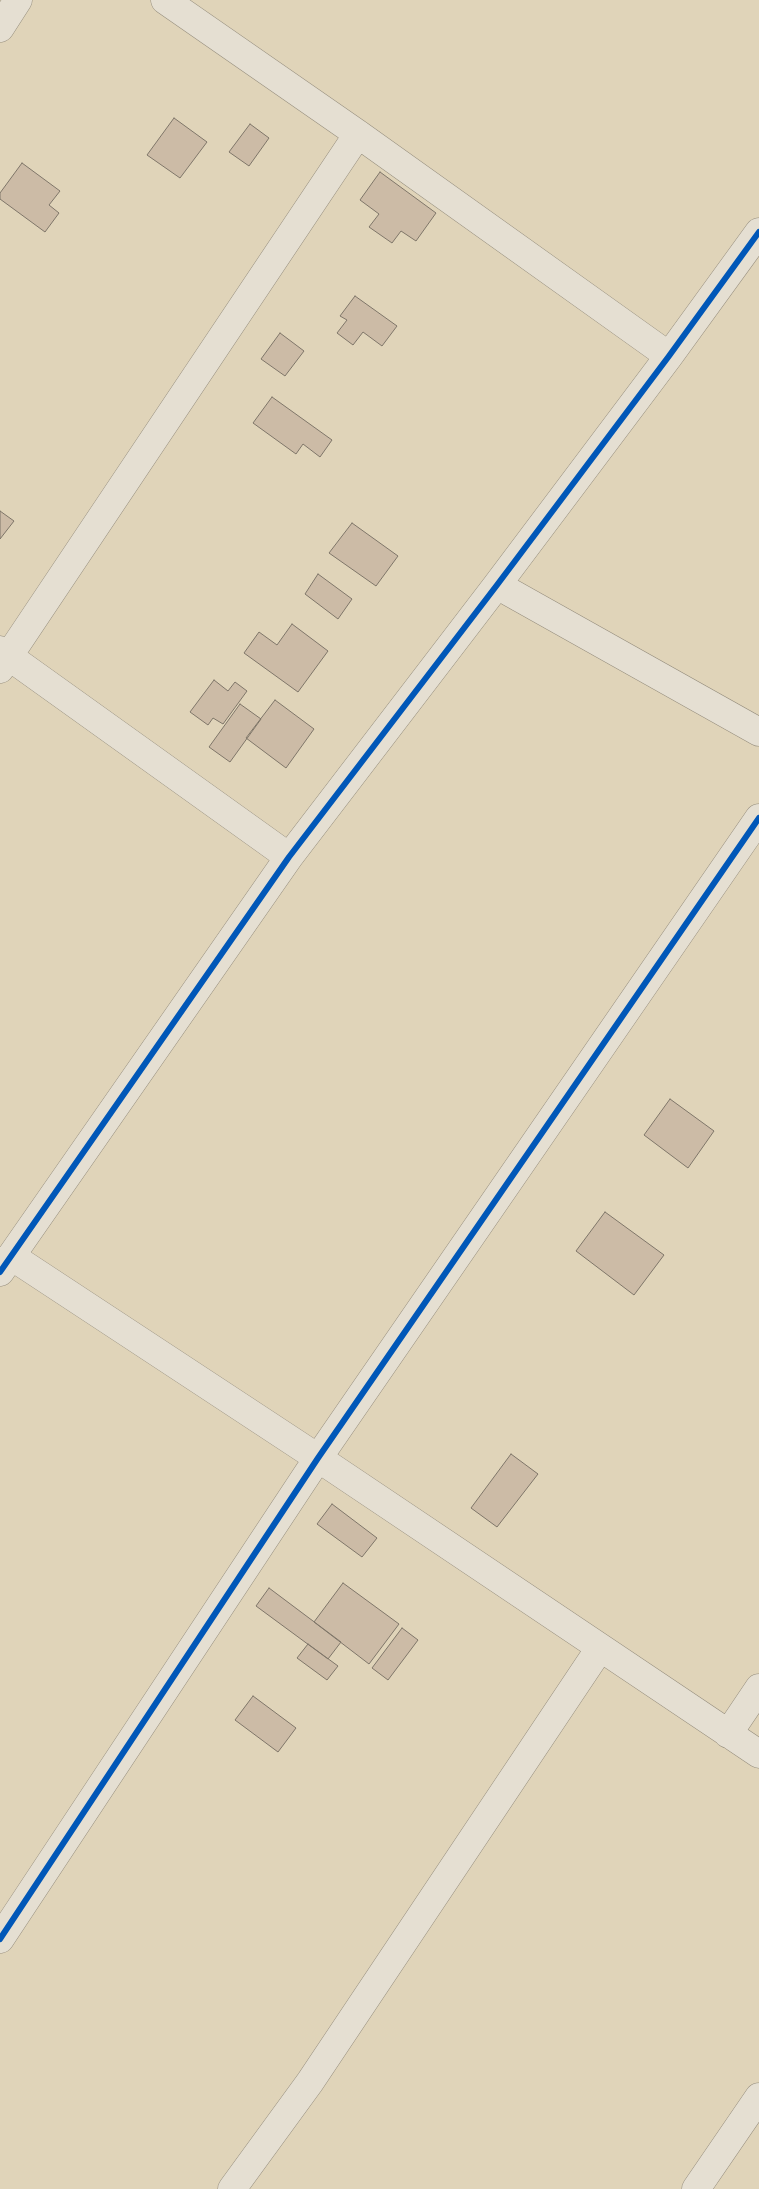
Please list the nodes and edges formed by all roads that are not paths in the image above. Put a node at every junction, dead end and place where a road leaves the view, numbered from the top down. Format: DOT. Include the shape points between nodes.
graph roads {
  1 [pos="18,0"];
  2 [pos="164,0"];
  3 [pos="0,28"];
  4 [pos="358,134"];
  5 [pos="759,232"];
  6 [pos="669,356"];
  7 [pos="497,585"];
  8 [pos="3,658"];
  9 [pos="759,732"];
  10 [pos="759,818"];
  11 [pos="289,857"];
  12 [pos="6,1264"];
  13 [pos="318,1458"];
  14 [pos="600,1648"];
  15 [pos="759,1688"];
  16 [pos="728,1734"];
  17 [pos="759,1754"];
  18 [pos="0,1939"];
  19 [pos="759,2098"];
  20 [pos="232,2189"];
  21 [pos="696,2189"];
  1 -- 3 [label="street"];
  2 -- 4 [label="street"];
  4 -- 6 [label="street"];
  4 -- 8 [label="street"];
  5 -- 6 [label="street"];
  6 -- 7 [label="street"];
  7 -- 9 [label="street"];
  7 -- 11 [label="street"];
  8 -- 11 [label="street"];
  10 -- 13 [label="street"];
  11 -- 12 [label="street"];
  12 -- 13 [label="street"];
  13 -- 14 [label="street"];
  13 -- 18 [label="street"];
  14 -- 16 [label="street"];
  14 -- 20 [label="street" via="310,2082"];
  15 -- 16 [label="street"];
  16 -- 17 [label="street"];
  19 -- 21 [label="street"];
}
